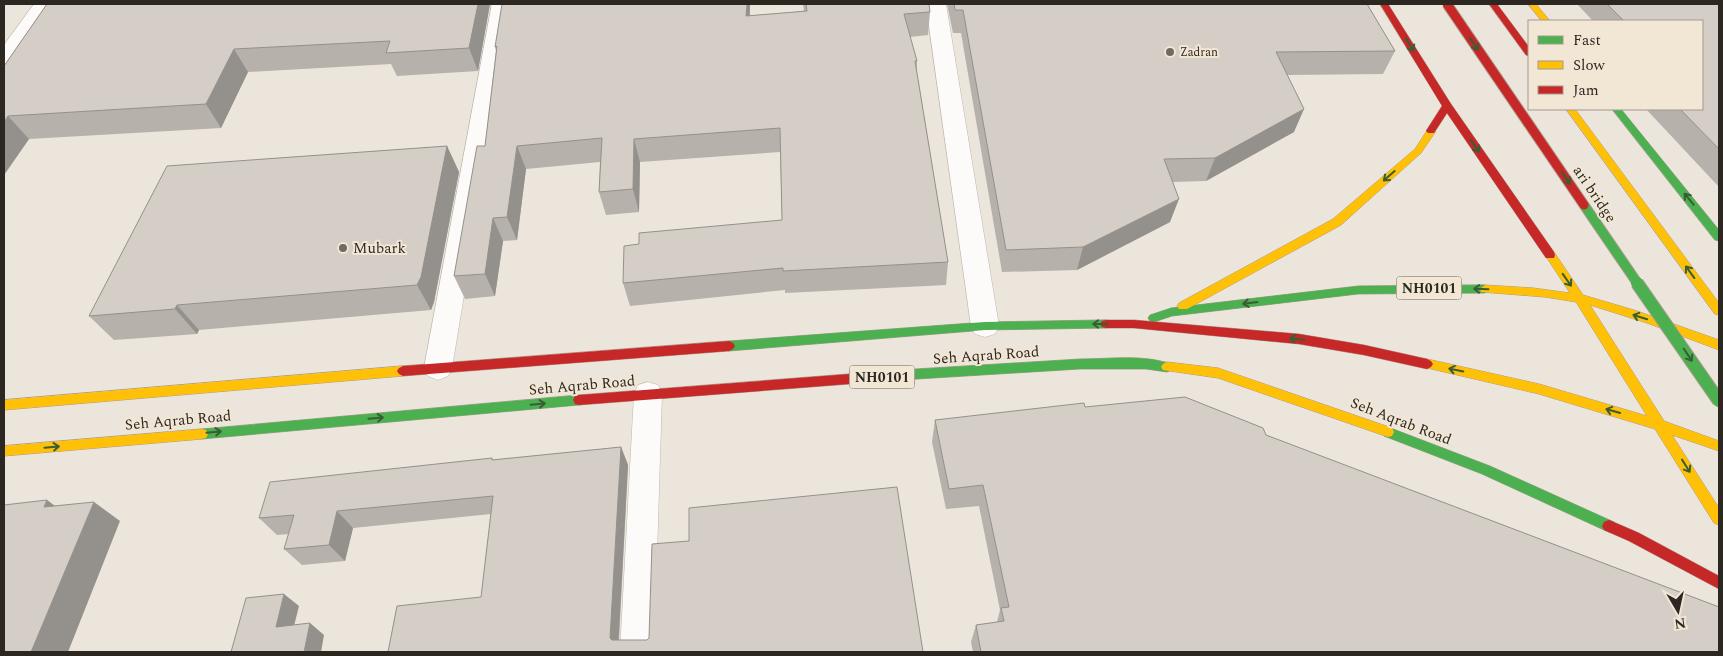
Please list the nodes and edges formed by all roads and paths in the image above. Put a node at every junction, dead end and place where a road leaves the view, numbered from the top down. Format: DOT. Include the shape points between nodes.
graph roads {
  1 [pos="44,4"];
  2 [pos="502,4"];
  3 [pos="936,4"];
  4 [pos="1384,4"];
  5 [pos="1447,4"];
  6 [pos="1493,4"];
  7 [pos="1532,4"];
  8 [pos="1545,20"];
  9 [pos="1528,52"];
  10 [pos="4,60"];
  11 [pos="1447,106"];
  12 [pos="1571,110"];
  13 [pos="1617,110"];
  14 [pos="1719,237"];
  15 [pos="1580,299"];
  16 [pos="1171,312"];
  17 [pos="1719,312"];
  18 [pos="1134,324"];
  19 [pos="985,326"];
  20 [pos="1719,345"];
  21 [pos="438,368"];
  22 [pos="648,394"];
  23 [pos="1719,401"];
  24 [pos="4,405"];
  25 [pos="1660,425"];
  26 [pos="1719,446"];
  27 [pos="4,451"];
  28 [pos="1719,519"];
  29 [pos="1719,583"];
  30 [pos="637,652"];
  1 -- 10 [label="street"];
  2 -- 21 [label="street"];
  3 -- 19 [label="street"];
  4 -- 11 [label="main road, one-way"];
  5 -- 23 [label="main road, ari bridge, one-way, bridge"];
  6 -- 9 [label="main road"];
  7 -- 8 [label="main road"];
  11 -- 15 [label="main road, one-way"];
  11 -- 16 [label="main road, one-way" via="1418,151 1337,222"];
  17 -- 12 [label="main road, one-way"];
  14 -- 13 [label="main road, one-way"];
  15 -- 16 [label="main road, NH0101, one-way" via="1529,291 1418,288 1358,290"];
  20 -- 15 [label="main road, NH0101, one-way" via="1646,318"];
  15 -- 25 [label="main road"];
  16 -- 18 [label="main road, NH0101"];
  18 -- 19 [label="main road, Seh Aqrab Road / NH0101, one-way"];
  25 -- 18 [label="main road, Seh Aqrab Road / NH0101, one-way" via="1539,389 1364,350 1299,339"];
  19 -- 21 [label="main road, Seh Aqrab Road / NH0101"];
  21 -- 24 [label="main road, Seh Aqrab Road / NH0101"];
  27 -- 22 [label="main road, Seh Aqrab Road / NH0101, one-way"];
  22 -- 29 [label="main road, Seh Aqrab Road / NH0101" via="1080,364 1146,364 1218,373 1348,417 1486,470 1634,537"];
  22 -- 30 [label="street"];
  25 -- 26 [label="main road, NH0101"];
  25 -- 28 [label="main road, one-way"];
}
